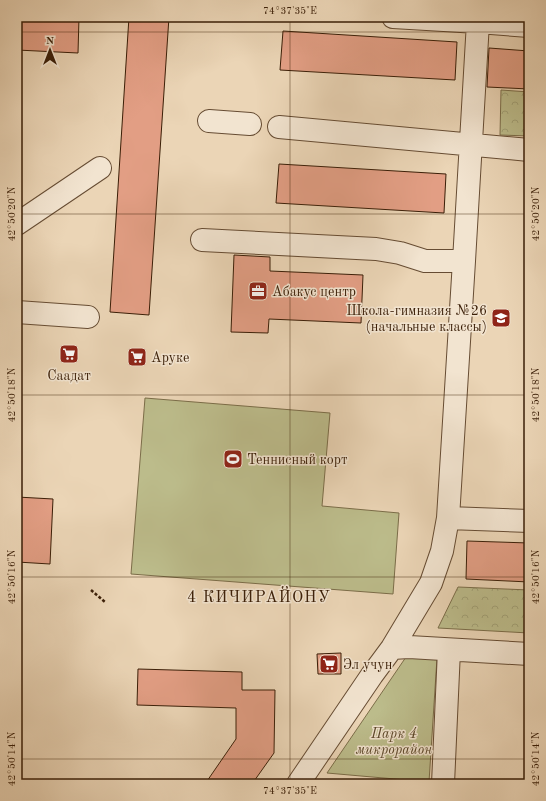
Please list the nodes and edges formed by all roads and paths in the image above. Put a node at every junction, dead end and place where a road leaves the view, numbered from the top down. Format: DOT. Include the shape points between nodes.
graph roads {
  1 [pos="393,17"];
  2 [pos="480,20"];
  3 [pos="529,26"];
  4 [pos="209,120"];
  5 [pos="250,124"];
  6 [pos="279,127"];
  7 [pos="471,144"];
  8 [pos="529,150"];
  9 [pos="100,168"];
  10 [pos="17,224"];
  11 [pos="202,240"];
  12 [pos="464,262"];
  13 [pos="17,312"];
  14 [pos="88,317"];
  15 [pos="448,518"];
  16 [pos="529,521"];
  17 [pos="91,590"];
  18 [pos="105,602"];
  19 [pos="392,648"];
  20 [pos="450,650"];
  21 [pos="529,654"];
  22 [pos="298,784"];
  23 [pos="442,784"];
  1 -- 2 [label="street"];
  2 -- 3 [label="street"];
  2 -- 7 [label="street"];
  4 -- 5 [label="street"];
  6 -- 7 [label="street"];
  7 -- 8 [label="street"];
  7 -- 12 [label="street"];
  9 -- 10 [label="street"];
  11 -- 12 [label="street" via="376,249 400,253 425,262"];
  12 -- 15 [label="street"];
  13 -- 14 [label="street"];
  15 -- 16 [label="street"];
  15 -- 19 [label="street" via="442,551 431,583"];
  17 -- 18 [label="path"];
  19 -- 20 [label="street"];
  19 -- 22 [label="street"];
  20 -- 21 [label="street"];
  20 -- 23 [label="street"];
}
